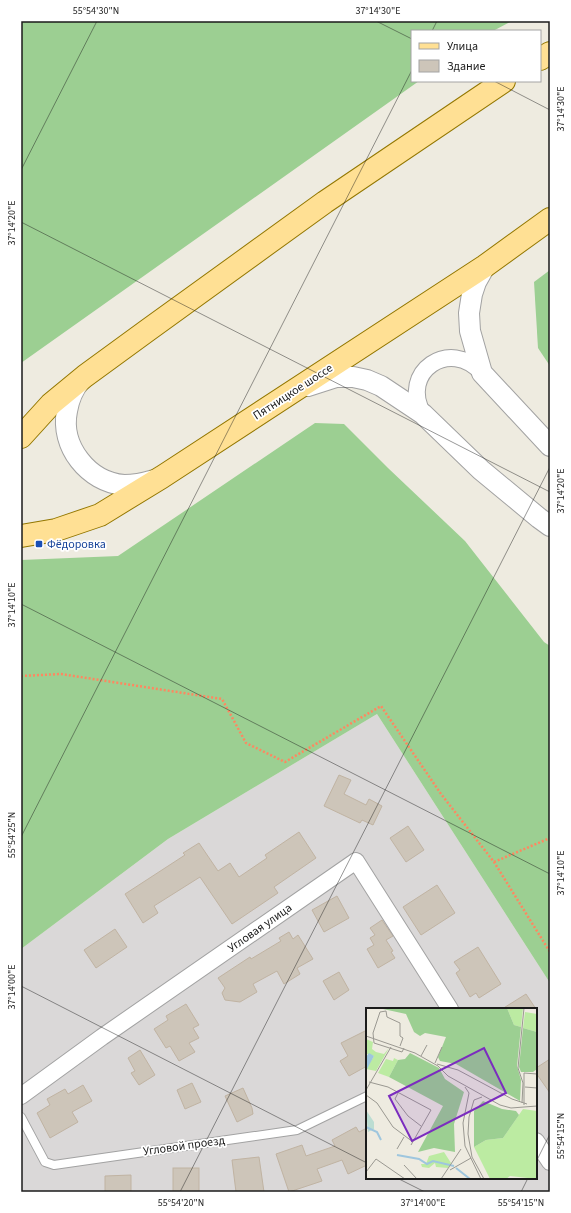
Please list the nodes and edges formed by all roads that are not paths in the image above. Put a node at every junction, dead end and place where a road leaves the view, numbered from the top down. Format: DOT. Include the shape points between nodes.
graph roads {
  1 [pos="550,53"];
  2 [pos="541,58"];
  3 [pos="503,82"];
  4 [pos="550,219"];
  5 [pos="485,266"];
  6 [pos="482,373"];
  7 [pos="85,376"];
  8 [pos="298,389"];
  9 [pos="423,414"];
  10 [pos="21,437"];
  11 [pos="550,446"];
  12 [pos="162,477"];
  13 [pos="550,526"];
  14 [pos="21,536"];
  15 [pos="449,1008"];
  16 [pos="21,1096"];
  17 [pos="366,1096"];
  18 [pos="21,1117"];
  19 [pos="537,1142"];
  20 [pos="550,1162"];
  1 -- 2 [label="main road"];
  3 -- 7 [label="main road" via="325,202"];
  4 -- 5 [label="main road, Пятницкое шоссе"];
  5 -- 6 [label="street" via="476,282 469,313 470,331"];
  5 -- 8 [label="main road, Пятницкое шоссе"];
  6 -- 9 [label="street" via="471,362 457,358 449,357 435,362 424,372 417,385 417,400"];
  6 -- 11 [label="street"];
  7 -- 10 [label="main road" via="51,404"];
  7 -- 12 [label="street" via="72,394 66,415 68,437 77,457 92,473 112,482 134,485"];
  8 -- 9 [label="street" via="336,377 353,377 381,386"];
  8 -- 12 [label="main road, Пятницкое шоссе"];
  9 -- 13 [label="street" via="481,470"];
  12 -- 14 [label="main road, Пятницкое шоссе" via="100,515 56,530"];
  15 -- 16 [label="street, Угловая улица" via="356,861"];
  17 -- 18 [label="lane, Угловой проезд" via="297,1130 54,1165 46,1162"];
  19 -- 20 [label="street"];
}
